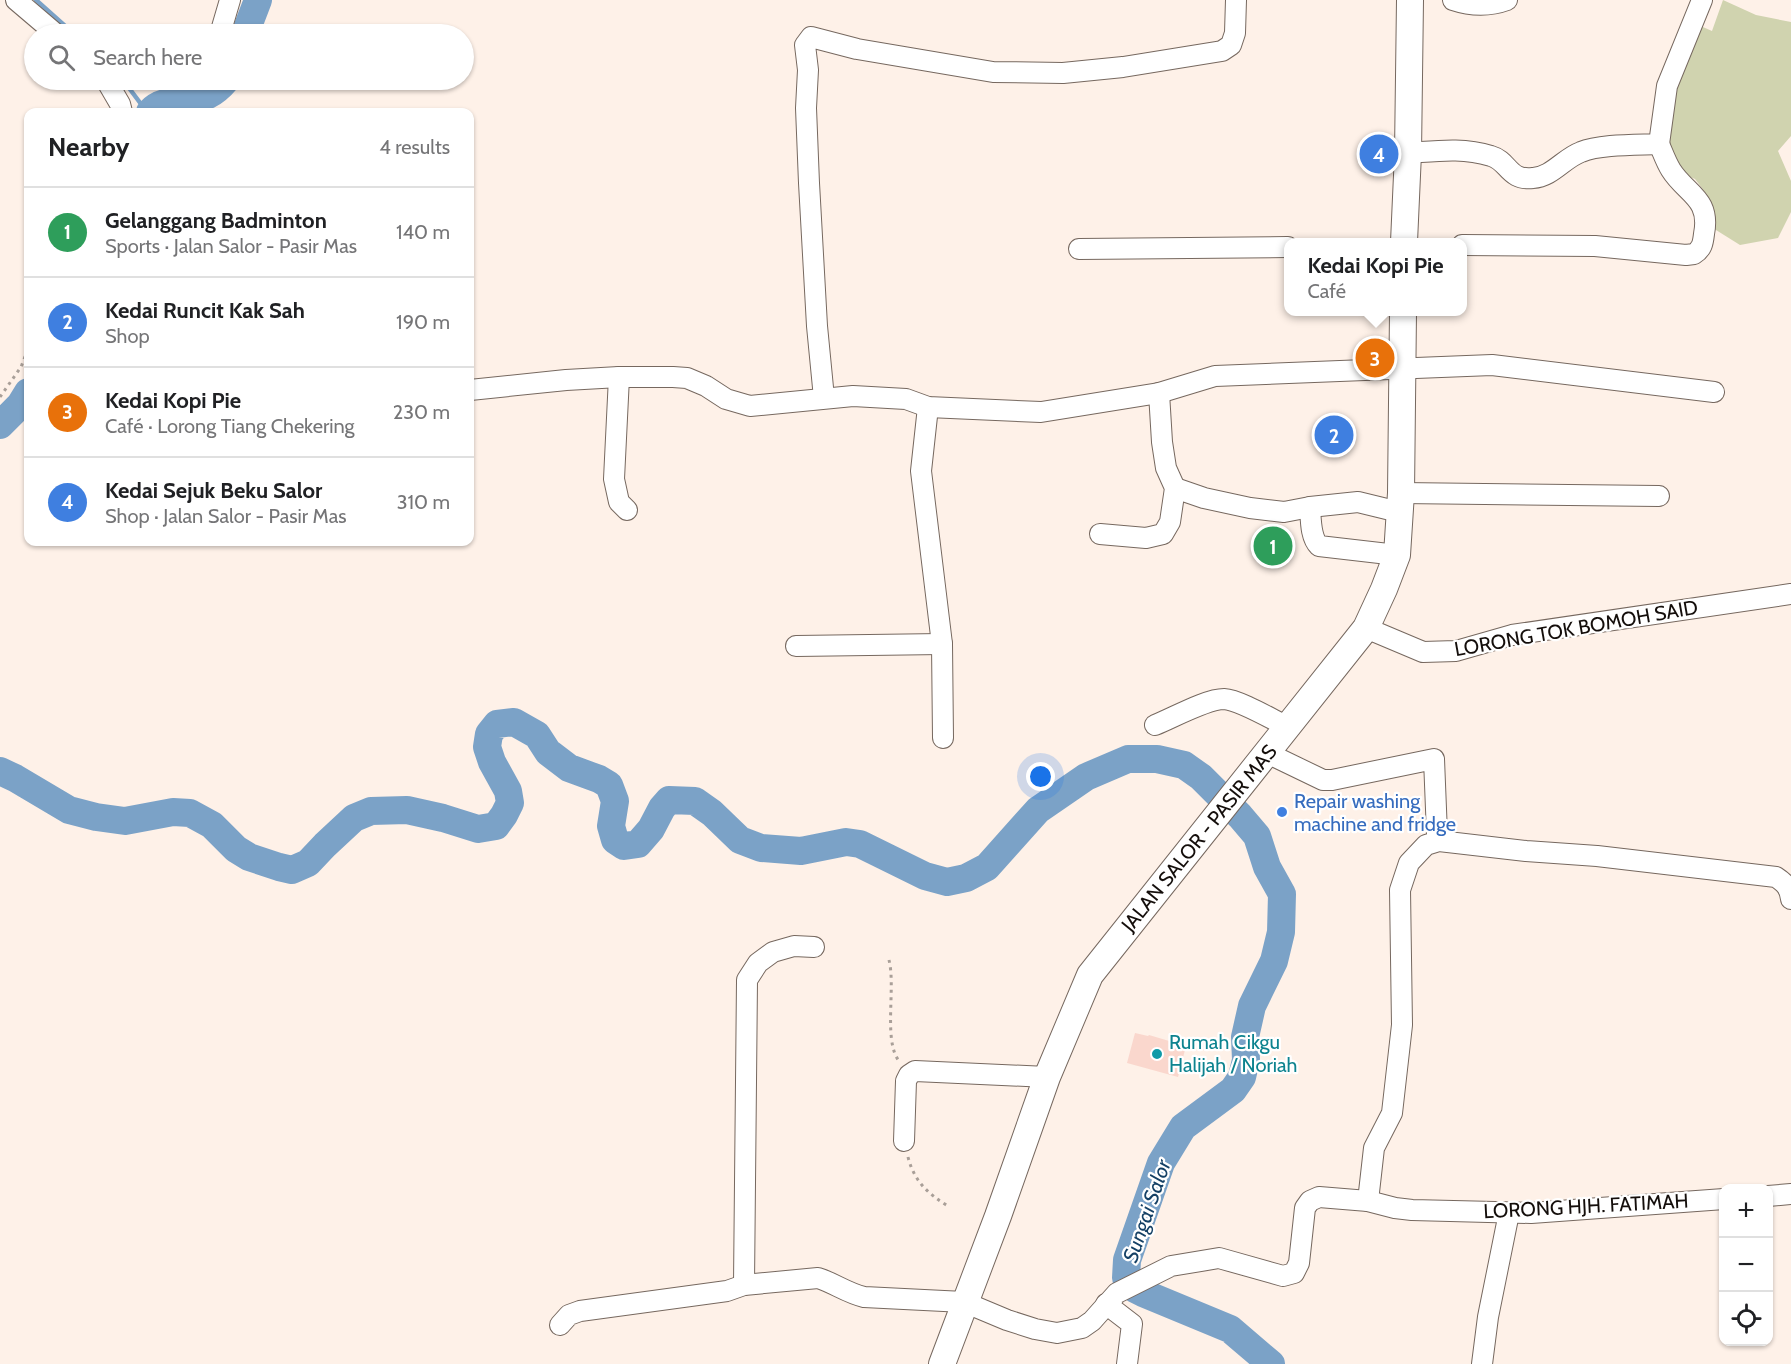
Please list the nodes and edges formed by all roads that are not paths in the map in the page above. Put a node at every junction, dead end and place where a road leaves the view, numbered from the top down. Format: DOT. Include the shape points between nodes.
graph roads {
  1 [pos="16,0"];
  2 [pos="230,0"];
  3 [pos="1236,0"];
  4 [pos="1410,0"];
  5 [pos="1452,0"];
  6 [pos="1507,0"];
  7 [pos="1702,0"];
  8 [pos="44,24"];
  9 [pos="223,24"];
  10 [pos="112,90"];
  11 [pos="122,108"];
  12 [pos="1659,144"];
  13 [pos="1408,153"];
  14 [pos="1404,238"];
  15 [pos="1467,245"];
  16 [pos="1284,248"];
  17 [pos="1079,249"];
  18 [pos="1403,316"];
  19 [pos="1402,369"];
  20 [pos="620,377"];
  21 [pos="474,390"];
  22 [pos="1714,392"];
  23 [pos="1159,393"];
  24 [pos="824,398"];
  25 [pos="928,407"];
  26 [pos="1175,488"];
  27 [pos="1659,496"];
  28 [pos="1400,503"];
  29 [pos="1310,507"];
  30 [pos="627,510"];
  31 [pos="1100,534"];
  32 [pos="1397,555"];
  33 [pos="1791,594"];
  34 [pos="1366,628"];
  35 [pos="942,644"];
  36 [pos="796,646"];
  37 [pos="1155,726"];
  38 [pos="1288,727"];
  39 [pos="944,738"];
  40 [pos="1267,753"];
  41 [pos="1439,841"];
  42 [pos="1791,898"];
  43 [pos="814,947"];
  44 [pos="1047,1077"];
  45 [pos="904,1141"];
  46 [pos="1791,1194"];
  47 [pos="1773,1196"];
  48 [pos="1719,1199"];
  49 [pos="1368,1201"];
  50 [pos="1509,1213"];
  51 [pos="744,1285"];
  52 [pos="1112,1299"];
  53 [pos="964,1302"];
  54 [pos="560,1325"];
  55 [pos="942,1364"];
  56 [pos="1127,1364"];
  57 [pos="1482,1364"];
  1 -- 8 [label="street"];
  2 -- 9 [label="street"];
  3 -- 24 [label="street" via="1235,33 1231,45 1222,51 1063,73 993,72 857,49 811,37 805,45 806,108"];
  4 -- 13 [label="main road"];
  5 -- 6 [label="street" via="1487,5"];
  7 -- 12 [label="street" via="1667,86"];
  10 -- 11 [label="street"];
  12 -- 13 [label="street" via="1582,151 1533,178 1515,176 1493,156 1461,149"];
  12 -- 15 [label="street" via="1672,171 1702,205 1706,228 1703,245 1694,254 1595,246"];
  13 -- 14 [label="main road"];
  16 -- 17 [label="street"];
  18 -- 19 [label="main road, JALAN SALOR - PASIR MAS"];
  19 -- 22 [label="street" via="1492,365"];
  19 -- 23 [label="street" via="1215,376"];
  19 -- 28 [label="main road, JALAN SALOR - PASIR MAS"];
  20 -- 21 [label="street"];
  20 -- 24 [label="street" via="687,378 726,399 750,406"];
  20 -- 30 [label="street" via="614,478 619,502"];
  23 -- 25 [label="street" via="1041,412"];
  23 -- 26 [label="street" via="1166,468"];
  24 -- 25 [label="street" via="906,399"];
  25 -- 35 [label="street" via="921,471"];
  26 -- 29 [label="street" via="1250,508 1284,512"];
  26 -- 31 [label="street" via="1170,522 1163,534 1146,538"];
  27 -- 28 [label="street"];
  28 -- 29 [label="street"];
  28 -- 32 [label="main road, JALAN SALOR - PASIR MAS"];
  29 -- 32 [label="street" via="1319,546"];
  32 -- 34 [label="main road, JALAN SALOR - PASIR MAS"];
  33 -- 34 [label="street, LORONG TOK BOMOH SAID" via="1512,635 1456,651 1423,652"];
  34 -- 38 [label="main road, JALAN SALOR - PASIR MAS"];
  35 -- 36 [label="street"];
  35 -- 39 [label="street"];
  37 -- 38 [label="street" via="1212,700 1226,699"];
  38 -- 40 [label="main road, JALAN SALOR - PASIR MAS"];
  40 -- 41 [label="street" via="1323,780 1434,759"];
  40 -- 44 [label="main road, JALAN SALOR - PASIR MAS" via="1090,975"];
  41 -- 42 [label="street" via="1776,877 1784,882"];
  41 -- 49 [label="street" via="1426,845 1409,863 1400,890 1402,1025 1392,1113 1374,1148"];
  43 -- 51 [label="street" via="794,946 773,952 747,980"];
  44 -- 45 [label="street" via="915,1071 906,1081"];
  44 -- 53 [label="main road, JALAN SALOR - PASIR MAS"];
  46 -- 47 [label="street"];
  48 -- 50 [label="street, LORONG HJH. FATIMAH"];
  49 -- 50 [label="street, LORONG HJH. FATIMAH" via="1412,1210"];
  49 -- 52 [label="street, LORONG HJH. FATIMAH" via="1319,1197 1310,1201 1305,1208 1299,1263 1294,1273 1283,1276 1219,1258 1172,1266"];
  50 -- 57 [label="street"];
  51 -- 53 [label="street, LORONG HJH. FATIMAH" via="818,1278 854,1295"];
  51 -- 54 [label="street, LORONG HJH. FATIMAH" via="727,1291 580,1311 569,1315"];
  52 -- 53 [label="street, LORONG HJH. FATIMAH" via="1082,1328 1057,1334 1007,1320"];
  52 -- 56 [label="street" via="1131,1324"];
  53 -- 55 [label="main road, JALAN SALOR - PASIR MAS"];
}
